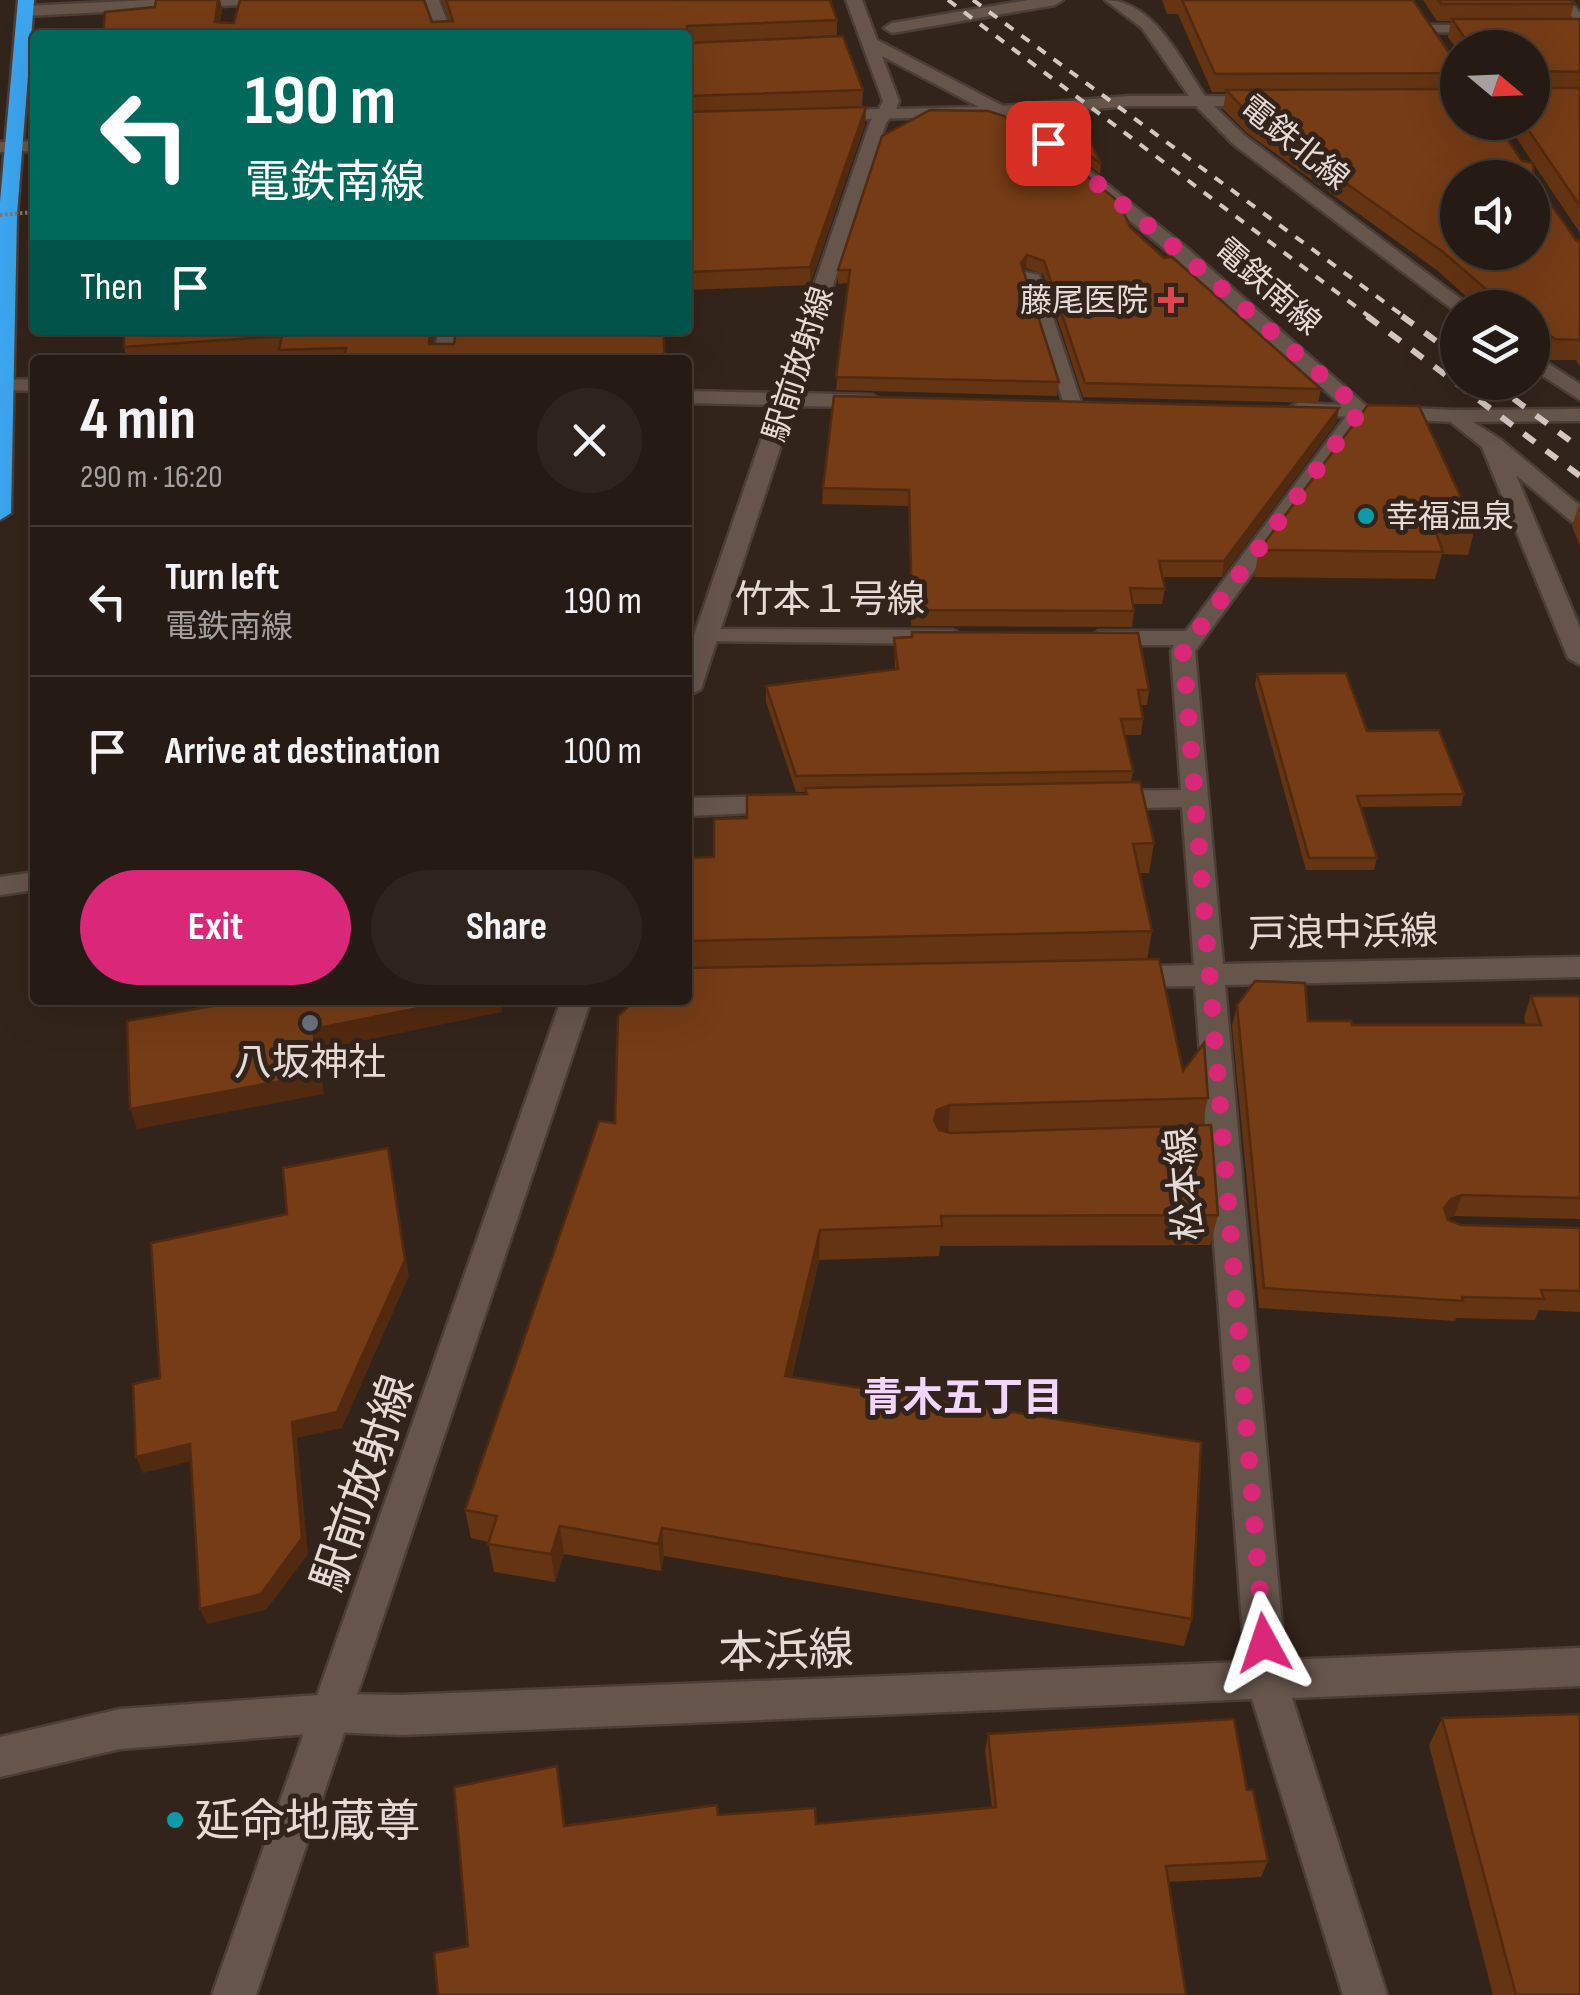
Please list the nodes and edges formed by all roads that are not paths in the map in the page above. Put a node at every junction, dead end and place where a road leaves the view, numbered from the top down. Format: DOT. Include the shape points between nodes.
graph roads {
  1 [pos="236,0"];
  2 [pos="430,0"];
  3 [pos="854,0"];
  4 [pos="1055,0"];
  5 [pos="1113,0"];
  6 [pos="1564,0"];
  7 [pos="26,6"];
  8 [pos="232,18"];
  9 [pos="1580,26"];
  10 [pos="892,28"];
  11 [pos="1429,29"];
  12 [pos="1505,29"];
  13 [pos="1561,29"];
  14 [pos="442,30"];
  15 [pos="860,42"];
  16 [pos="1280,101"];
  17 [pos="1201,102"];
  18 [pos="1002,111"];
  19 [pos="886,113"];
  20 [pos="813,116"];
  21 [pos="17,146"];
  22 [pos="1031,275"];
  23 [pos="1440,291"];
  24 [pos="1550,372"];
  25 [pos="5,384"];
  26 [pos="30,385"];
  27 [pos="1580,394"];
  28 [pos="692,398"];
  29 [pos="786,400"];
  30 [pos="896,402"];
  31 [pos="1072,405"];
  32 [pos="1276,409"];
  33 [pos="1361,410"];
  34 [pos="1580,415"];
  35 [pos="1454,416"];
  36 [pos="1492,444"];
  37 [pos="0,512"];
  38 [pos="1580,517"];
  39 [pos="708,636"];
  40 [pos="978,637"];
  41 [pos="1075,638"];
  42 [pos="1192,638"];
  43 [pos="1580,658"];
  44 [pos="692,678"];
  45 [pos="1194,798"];
  46 [pos="1077,800"];
  47 [pos="804,805"];
  48 [pos="692,807"];
  49 [pos="30,883"];
  50 [pos="0,886"];
  51 [pos="1580,967"];
  52 [pos="1207,975"];
  53 [pos="1087,978"];
  54 [pos="574,1005"];
  55 [pos="1580,1667"];
  56 [pos="1267,1682"];
  57 [pos="334,1713"];
  58 [pos="0,1757"];
  59 [pos="234,1995"];
  60 [pos="1365,1995"];
  1 -- 7 [label="street"];
  1 -- 8 [label="street"];
  2 -- 14 [label="street"];
  3 -- 15 [label="street"];
  4 -- 10 [label="street"];
  5 -- 17 [label="street, 電鉄北線" via="1148,25"];
  6 -- 9 [label="lane"];
  7 -- 21 [label="highway"];
  9 -- 13 [label="lane"];
  11 -- 12 [label="lane"];
  15 -- 18 [label="street, 電鉄南線"];
  15 -- 19 [label="street" via="891,100"];
  16 -- 17 [label="street"];
  17 -- 18 [label="street" via="1130,100"];
  17 -- 23 [label="street, 電鉄北線" via="1239,140"];
  18 -- 19 [label="street"];
  18 -- 33 [label="street, 電鉄南線" via="1180,252"];
  19 -- 20 [label="street"];
  19 -- 29 [label="street, 駅前放射線"];
  21 -- 25 [label="highway" via="8,215"];
  22 -- 31 [label="lane"];
  24 -- 27 [label="street"];
  25 -- 26 [label="street"];
  25 -- 37 [label="highway"];
  28 -- 29 [label="street"];
  29 -- 30 [label="street"];
  29 -- 39 [label="street, 駅前放射線"];
  32 -- 33 [label="street"];
  33 -- 35 [label="street"];
  33 -- 42 [label="street, 松本線"];
  34 -- 35 [label="street"];
  35 -- 36 [label="street"];
  36 -- 38 [label="street"];
  36 -- 43 [label="street"];
  39 -- 40 [label="street, 竹本１号線"];
  39 -- 44 [label="street, 駅前放射線"];
  41 -- 42 [label="street"];
  42 -- 45 [label="street, 松本線" via="1183,651"];
  45 -- 46 [label="street"];
  45 -- 52 [label="street, 松本線"];
  47 -- 48 [label="street"];
  49 -- 50 [label="street"];
  51 -- 52 [label="street, 戸浪中浜線"];
  52 -- 53 [label="street, 戸浪中浜線"];
  52 -- 56 [label="street, 松本線" via="1211,1141"];
  54 -- 57 [label="street, 駅前放射線"];
  55 -- 56 [label="street, 本浜線"];
  56 -- 57 [label="street, 本浜線" via="402,1716"];
  56 -- 60 [label="street, 松本線"];
  57 -- 58 [label="street, 本浜線" via="120,1729"];
  57 -- 59 [label="street, 駅前放射線"];
}
